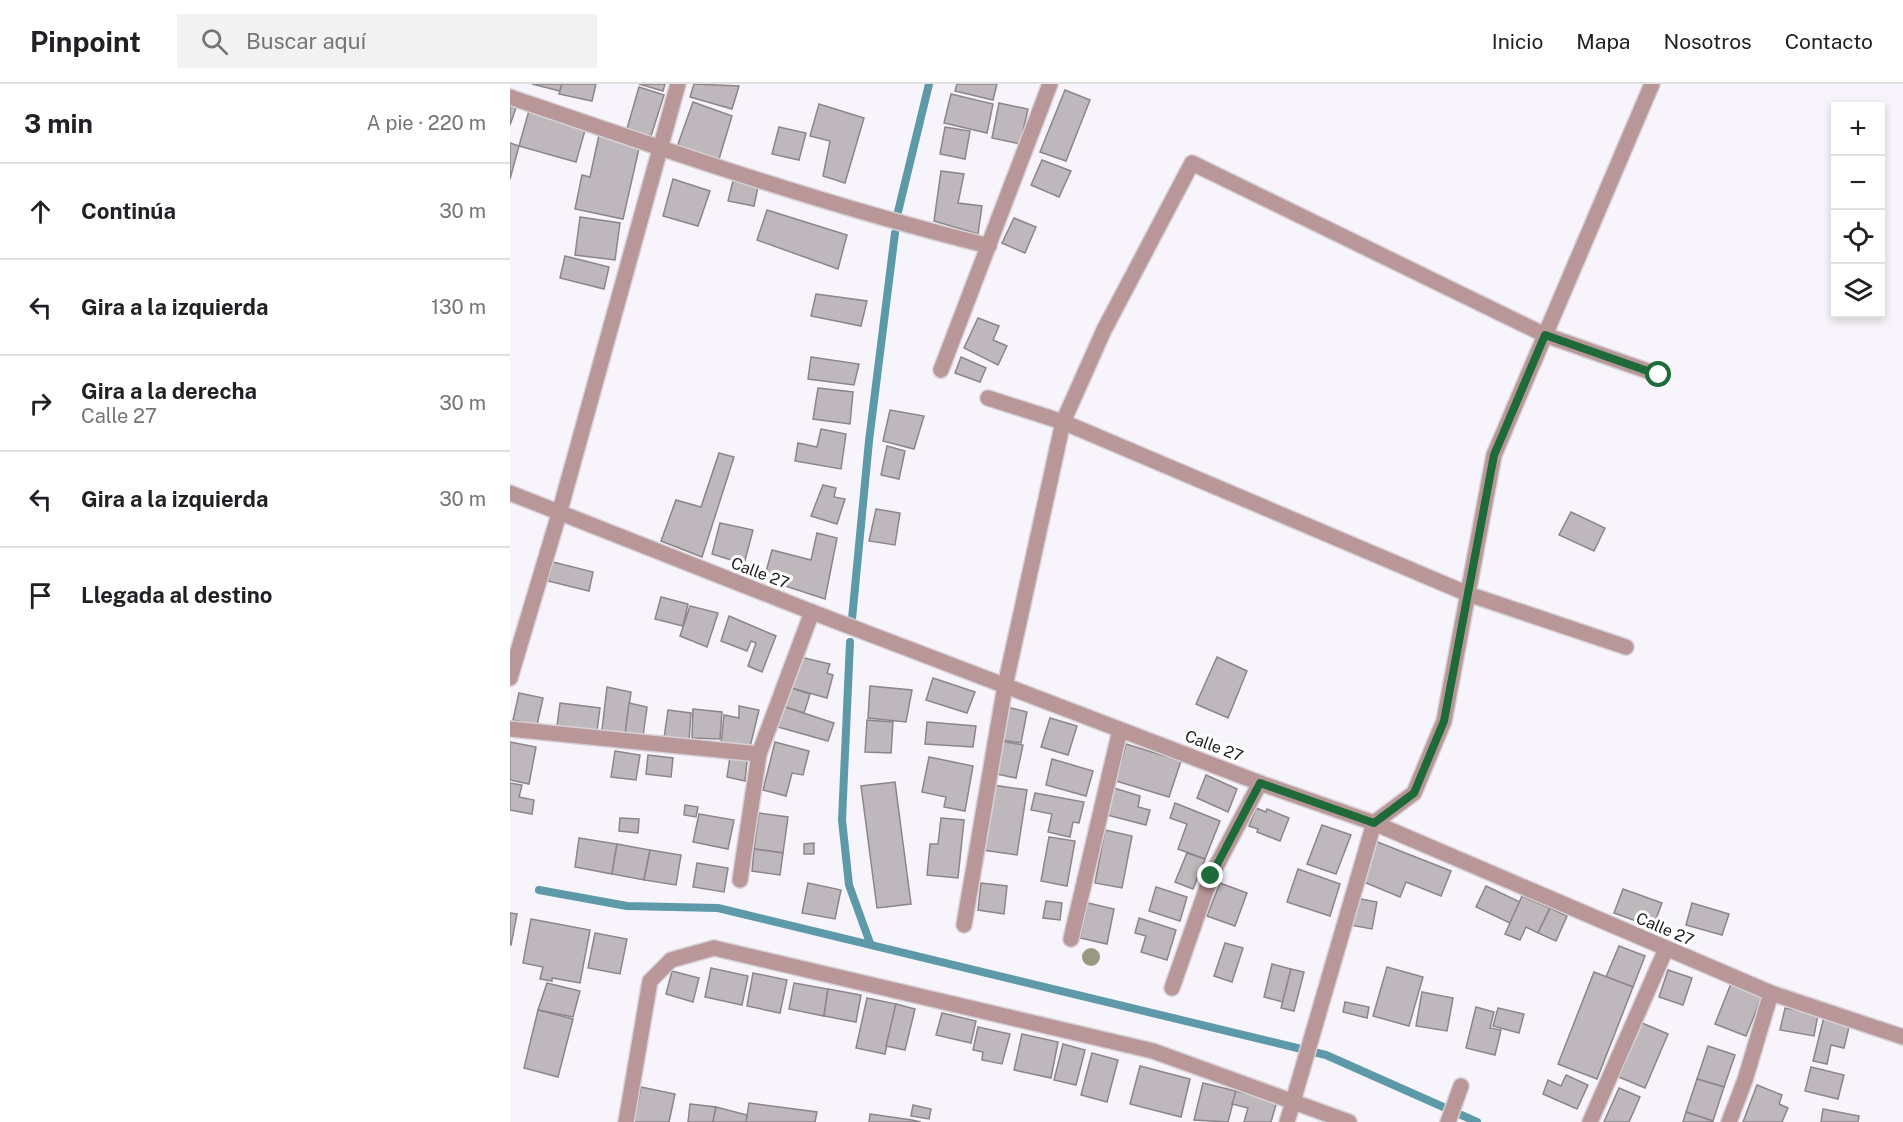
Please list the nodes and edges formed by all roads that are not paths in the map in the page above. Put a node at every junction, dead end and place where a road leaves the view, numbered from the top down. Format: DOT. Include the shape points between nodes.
graph roads {
  1 [pos="678,84"];
  2 [pos="1050,84"];
  3 [pos="1652,84"];
  4 [pos="510,97"];
  5 [pos="660,148"];
  6 [pos="989,246"];
  7 [pos="1545,335"];
  8 [pos="941,370"];
  9 [pos="1659,375"];
  10 [pos="988,398"];
  11 [pos="1063,422"];
  12 [pos="510,493"];
  13 [pos="559,514"];
  14 [pos="1468,594"];
  15 [pos="812,612"];
  16 [pos="1626,647"];
  17 [pos="510,678"];
  18 [pos="1005,686"];
  19 [pos="510,729"];
  20 [pos="1120,730"];
  21 [pos="759,754"];
  22 [pos="1260,783"];
  23 [pos="1374,823"];
  24 [pos="740,880"];
  25 [pos="963,925"];
  26 [pos="1071,939"];
  27 [pos="1666,950"];
  28 [pos="1172,988"];
  29 [pos="1771,993"];
  30 [pos="1903,1037"];
  31 [pos="1461,1086"];
  32 [pos="1292,1102"];
  33 [pos="626,1122"];
  34 [pos="1287,1122"];
  35 [pos="1349,1122"];
  36 [pos="1448,1122"];
  37 [pos="1590,1122"];
  38 [pos="1729,1122"];
  1 -- 5 [label="street"];
  2 -- 6 [label="street"];
  3 -- 7 [label="street"];
  4 -- 5 [label="street"];
  5 -- 6 [label="street" via="908,226"];
  5 -- 13 [label="street"];
  6 -- 8 [label="street"];
  7 -- 9 [label="street"];
  7 -- 11 [label="street" via="1192,164 1104,330"];
  7 -- 14 [label="street" via="1494,455"];
  10 -- 11 [label="street"];
  11 -- 14 [label="street"];
  11 -- 18 [label="street"];
  12 -- 13 [label="street, Calle 27"];
  13 -- 15 [label="street, Calle 27"];
  13 -- 17 [label="street"];
  14 -- 16 [label="street"];
  14 -- 23 [label="street" via="1444,721 1414,793"];
  15 -- 18 [label="street, Calle 27"];
  15 -- 21 [label="street"];
  18 -- 20 [label="street, Calle 27"];
  18 -- 25 [label="street"];
  19 -- 21 [label="street"];
  20 -- 22 [label="street, Calle 27"];
  20 -- 26 [label="street"];
  21 -- 24 [label="street"];
  22 -- 23 [label="street, Calle 27"];
  22 -- 28 [label="street" via="1211,876"];
  23 -- 27 [label="street, Calle 27"];
  23 -- 32 [label="street"];
  27 -- 29 [label="street, Calle 27"];
  27 -- 37 [label="street"];
  29 -- 30 [label="street, Calle 27"];
  29 -- 38 [label="street"];
  31 -- 36 [label="street"];
  32 -- 33 [label="street" via="1153,1051 714,948 671,960 650,981"];
  32 -- 34 [label="street"];
  32 -- 35 [label="street"];
}
